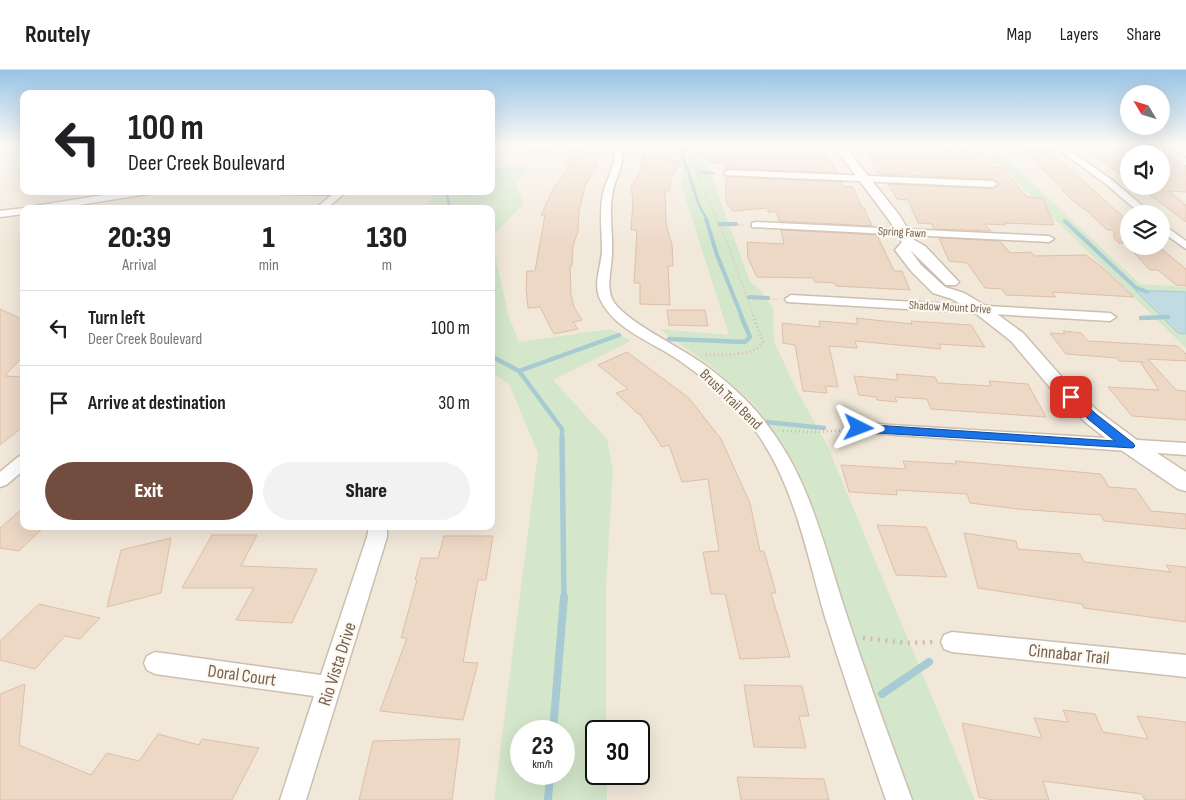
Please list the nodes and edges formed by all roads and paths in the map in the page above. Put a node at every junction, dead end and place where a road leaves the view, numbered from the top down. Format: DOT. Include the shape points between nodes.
graph roads {
  1 [pos="613,178"];
  2 [pos="698,178"];
  3 [pos="843,178"];
  4 [pos="1103,178"];
  5 [pos="864,179"];
  6 [pos="994,184"];
  7 [pos="69,195"];
  8 [pos="122,195"];
  9 [pos="337,195"];
  10 [pos="72,203"];
  11 [pos="60,205"];
  12 [pos="325,205"];
  13 [pos="1136,205"];
  14 [pos="20,211"];
  15 [pos="1,216"];
  16 [pos="756,225"];
  17 [pos="718,226"];
  18 [pos="1170,233"];
  19 [pos="906,238"];
  20 [pos="1049,239"];
  21 [pos="1186,246"];
  22 [pos="748,299"];
  23 [pos="791,299"];
  24 [pos="980,309"];
  25 [pos="1110,317"];
  26 [pos="687,359"];
  27 [pos="859,428"];
  28 [pos="764,431"];
  29 [pos="1129,446"];
  30 [pos="1186,449"];
  31 [pos="20,464"];
  32 [pos="0,481"];
  33 [pos="1186,483"];
  34 [pos="378,530"];
  35 [pos="842,636"];
  36 [pos="952,642"];
  37 [pos="154,663"];
  38 [pos="1186,666"];
  39 [pos="330,687"];
  40 [pos="293,800"];
  41 [pos="899,800"];
  1 -- 26 [label="street, Brush Trail Bend" via="606,201 606,299 620,317"];
  2 -- 17 [label="path"];
  3 -- 5 [label="street"];
  4 -- 13 [label="street"];
  5 -- 6 [label="street"];
  5 -- 19 [label="street"];
  7 -- 10 [label="street"];
  8 -- 10 [label="street"];
  9 -- 12 [label="street"];
  10 -- 11 [label="street"];
  14 -- 15 [label="street"];
  16 -- 17 [label="path"];
  16 -- 19 [label="street, Spring Fawn"];
  17 -- 22 [label="path"];
  18 -- 21 [label="street"];
  19 -- 20 [label="street, Spring Fawn"];
  19 -- 24 [label="street" via="902,250 916,268 939,290 958,296"];
  22 -- 23 [label="path"];
  22 -- 26 [label="path" via="756,327 762,335 763,342 759,347 752,351"];
  23 -- 24 [label="street, Shadow Mount Drive"];
  24 -- 25 [label="street, Shadow Mount Drive"];
  24 -- 29 [label="street" via="1017,337 1060,387"];
  26 -- 28 [label="street, Brush Trail Bend" via="719,383"];
  27 -- 28 [label="path" via="820,432"];
  27 -- 29 [label="street"];
  28 -- 35 [label="street, Brush Trail Bend" via="791,477 799,498"];
  29 -- 30 [label="street"];
  29 -- 33 [label="street"];
  31 -- 32 [label="street"];
  34 -- 39 [label="street, Rio Vista Drive"];
  35 -- 36 [label="path" via="907,643"];
  35 -- 41 [label="street, Brush Trail Bend"];
  36 -- 38 [label="street, Cinnabar Trail"];
  37 -- 39 [label="street, Doral Court"];
  39 -- 40 [label="street, Rio Vista Drive"];
}
